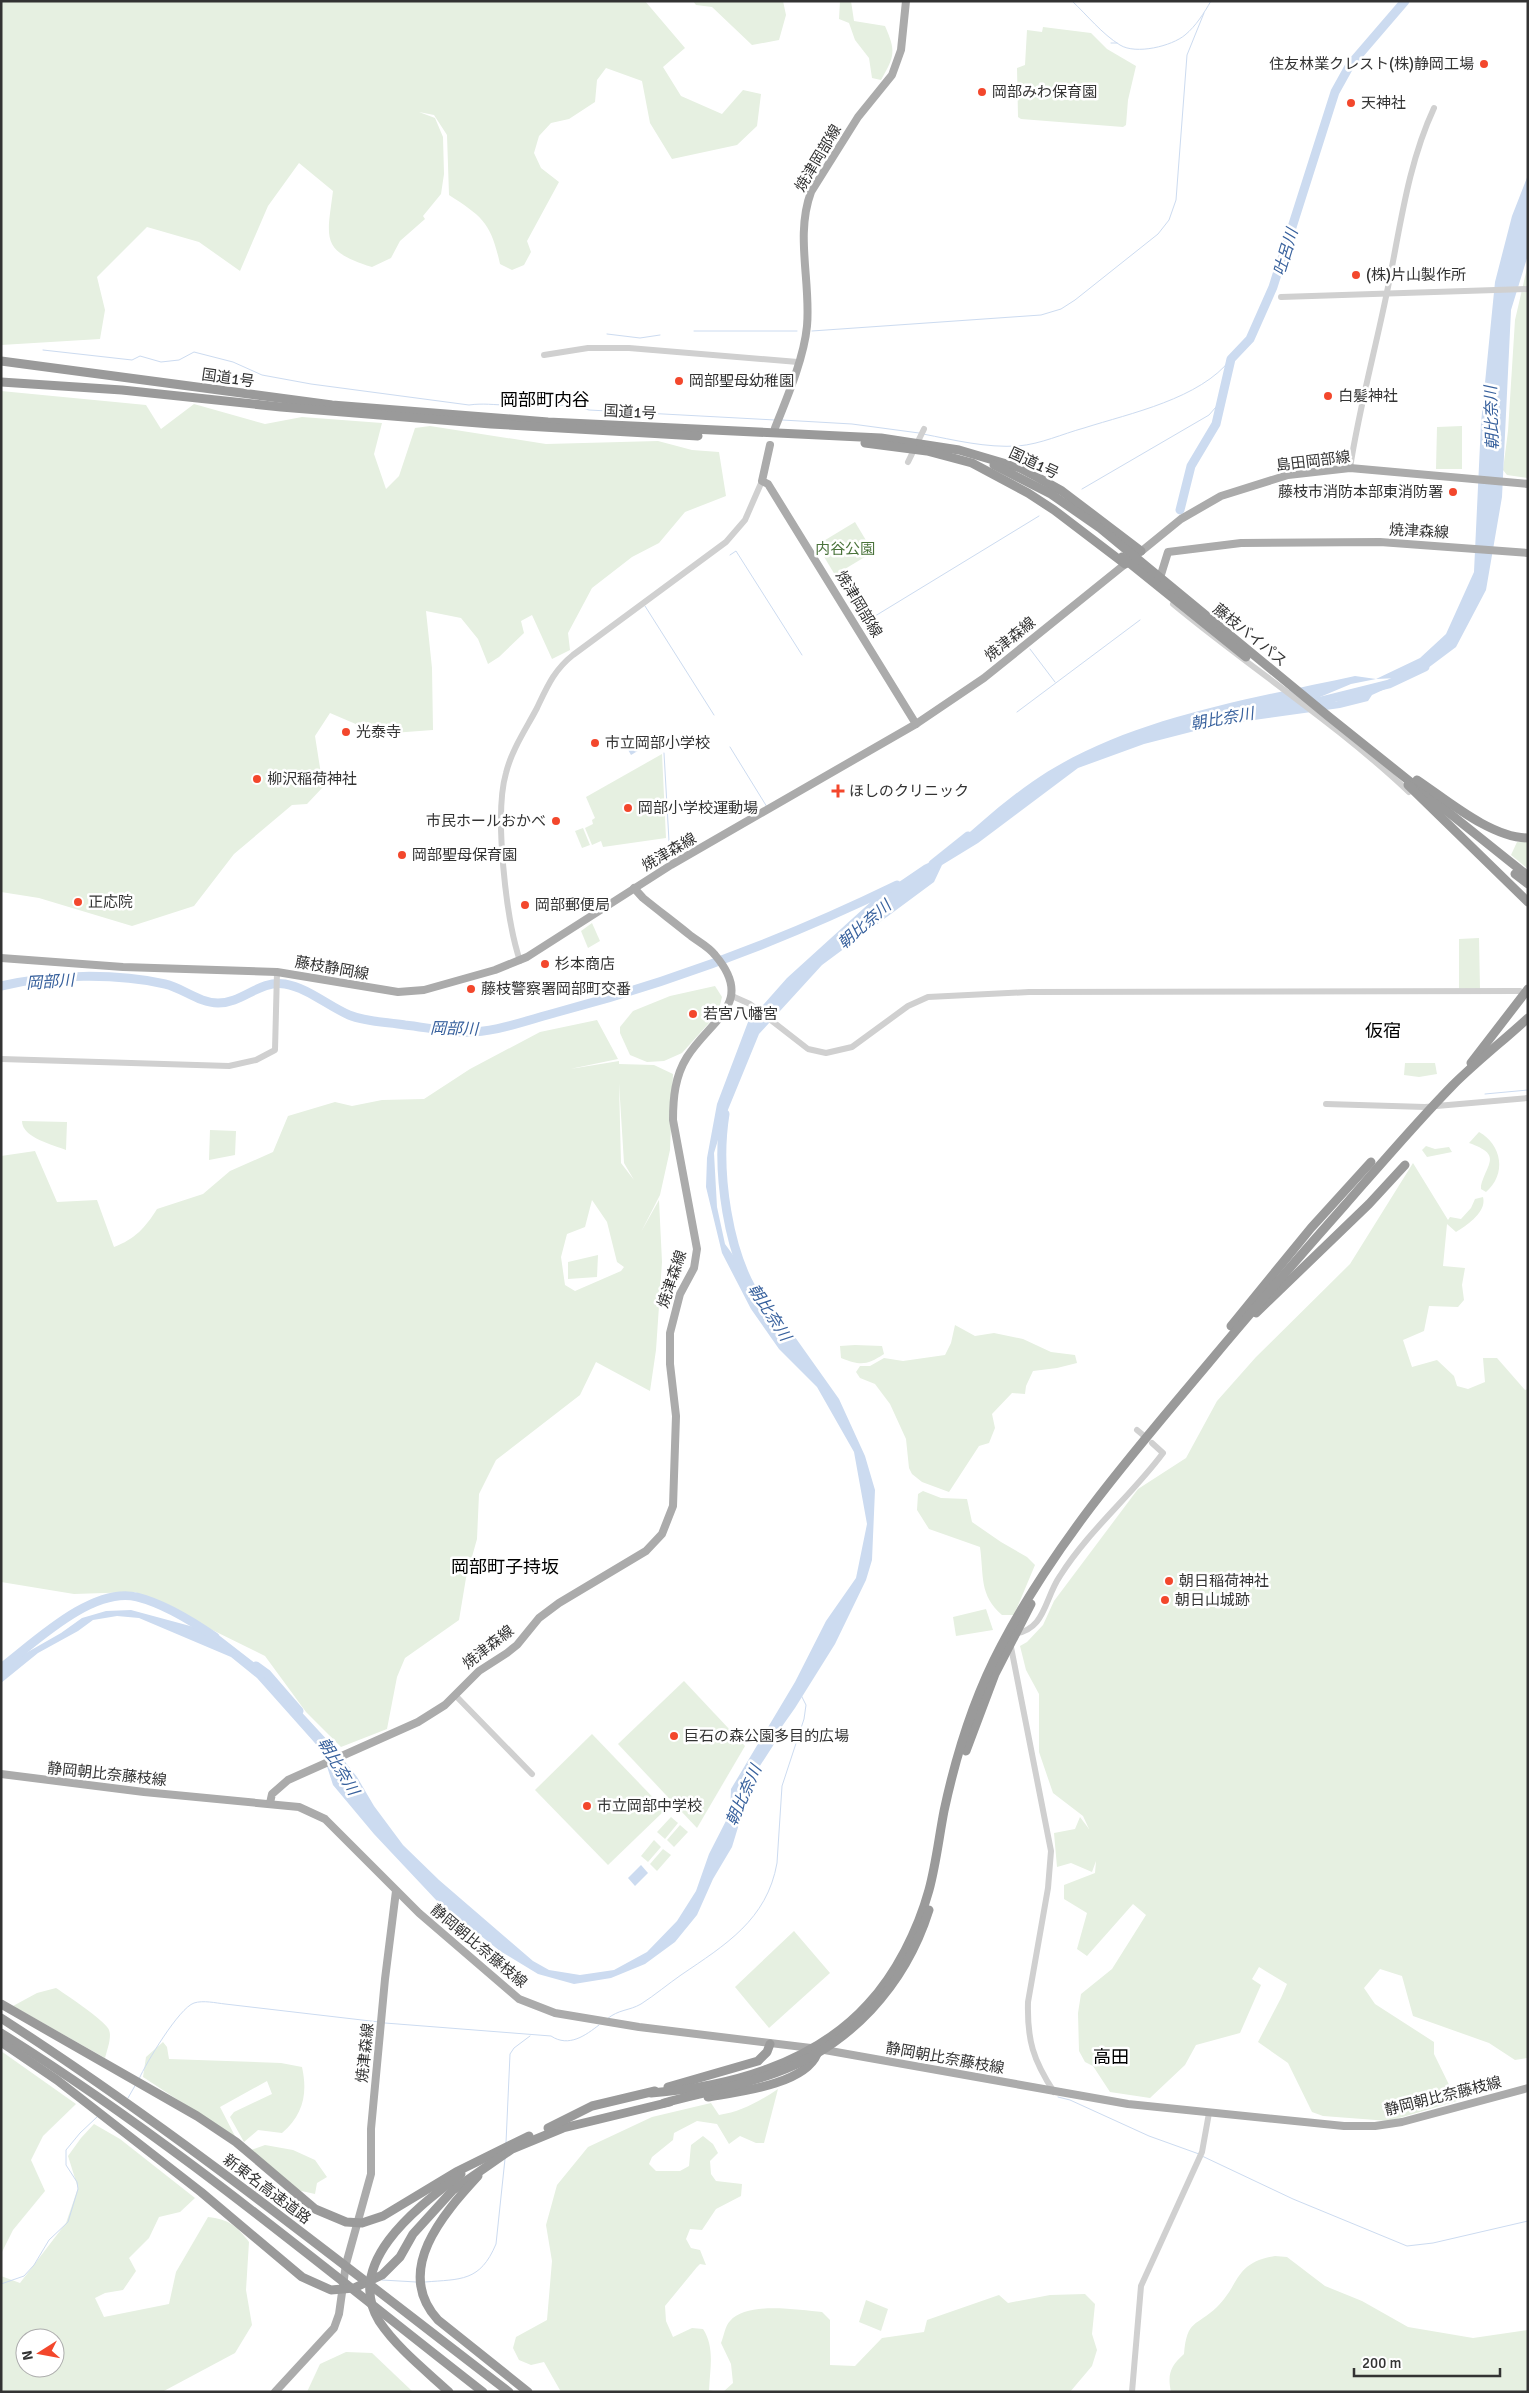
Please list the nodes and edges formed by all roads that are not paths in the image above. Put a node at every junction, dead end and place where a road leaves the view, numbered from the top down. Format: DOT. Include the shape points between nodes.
graph roads {
  1 [pos="906,1"];
  2 [pos="1434,108"];
  3 [pos="1528,289"];
  4 [pos="1387,293"];
  5 [pos="1281,297"];
  6 [pos="544,355"];
  7 [pos="1,361"];
  8 [pos="798,362"];
  9 [pos="1,382"];
  10 [pos="775,428"];
  11 [pos="924,428"];
  12 [pos="895,443"];
  13 [pos="770,445"];
  14 [pos="931,448"];
  15 [pos="908,462"];
  16 [pos="972,463"];
  17 [pos="1350,468"];
  18 [pos="762,481"];
  19 [pos="1528,484"];
  20 [pos="1141,551"];
  21 [pos="1528,553"];
  22 [pos="1124,564"];
  23 [pos="1155,588"];
  24 [pos="916,724"];
  25 [pos="1369,748"];
  26 [pos="1404,782"];
  27 [pos="1457,837"];
  28 [pos="1528,838"];
  29 [pos="1528,876"];
  30 [pos="1528,884"];
  31 [pos="634,888"];
  32 [pos="1528,902"];
  33 [pos="1,958"];
  34 [pos="520,961"];
  35 [pos="277,975"];
  36 [pos="1524,990"];
  37 [pos="732,996"];
  38 [pos="1528,1018"];
  39 [pos="1528,1023"];
  40 [pos="1,1059"];
  41 [pos="1455,1086"];
  42 [pos="1528,1098"];
  43 [pos="1326,1104"];
  44 [pos="1407,1139"];
  45 [pos="1371,1162"];
  46 [pos="1404,1165"];
  47 [pos="1256,1313"];
  48 [pos="1184,1392"];
  49 [pos="1137,1430"];
  50 [pos="1143,1435"];
  51 [pos="1152,1443"];
  52 [pos="1026,1606"];
  53 [pos="455,1695"];
  54 [pos="1,1774"];
  55 [pos="532,1774"];
  56 [pos="270,1803"];
  57 [pos="396,1891"];
  58 [pos="1,2004"];
  59 [pos="1,2018"];
  60 [pos="1,2034"];
  61 [pos="1,2042"];
  62 [pos="770,2044"];
  63 [pos="15,2047"];
  64 [pos="819,2049"];
  65 [pos="800,2058"];
  66 [pos="58,2076"];
  67 [pos="1528,2088"];
  68 [pos="651,2092"];
  69 [pos="1054,2092"];
  70 [pos="664,2103"];
  71 [pos="1209,2113"];
  72 [pos="510,2147"];
  73 [pos="486,2161"];
  74 [pos="275,2392"];
  75 [pos="450,2392"];
  76 [pos="483,2392"];
  77 [pos="509,2392"];
  78 [pos="528,2392"];
  79 [pos="1132,2392"];
  1 -- 8 [label="main road, 焼津岡部線" via="901,50 892,75 858,117 811,192 806,206 806,326"];
  2 -- 4 [label="street" via="1411,172"];
  3 -- 4 [label="street"];
  4 -- 5 [label="street"];
  4 -- 17 [label="street"];
  6 -- 8 [label="street" via="588,348 628,348"];
  7 -- 12 [label="highway, 国道1号" via="332,405"];
  8 -- 10 [label="main road, 焼津岡部線"];
  9 -- 12 [label="highway, 国道1号" via="567,430"];
  11 -- 15 [label="street"];
  12 -- 14 [label="highway, 国道1号"];
  13 -- 18 [label="main road"];
  14 -- 16 [label="highway, 国道1号"];
  14 -- 20 [label="highway, 国道1号" via="972,452 1020,468 1062,491"];
  14 -- 25 [label="highway, 藤枝バイパス" via="983,460 1034,484 1078,512"];
  16 -- 22 [label="highway, 国道1号" via="1054,510"];
  16 -- 26 [label="highway, 藤枝バイパス" via="1013,480 1052,502"];
  17 -- 19 [label="main road, 島田岡部線"];
  17 -- 20 [label="main road, 島田岡部線" via="1288,475 1221,496 1184,517"];
  18 -- 24 [label="main road, 焼津岡部線" via="778,499"];
  18 -- 34 [label="street" via="745,520 726,542 573,655 552,676 517,744 501,792 500,806 505,873"];
  20 -- 22 [label="main road, 島田岡部線"];
  21 -- 23 [label="main road, 焼津森線" via="1380,542 1241,543 1175,550 1166,555"];
  22 -- 23 [label="main road"];
  22 -- 24 [label="main road, 焼津森線" via="984,678"];
  23 -- 27 [label="street" via="1218,641 1382,766"];
  24 -- 31 [label="main road, 焼津森線"];
  25 -- 28 [label="highway" via="1486,825 1510,836"];
  25 -- 29 [label="highway, 藤枝バイパス"];
  26 -- 30 [label="highway, 藤枝バイパス"];
  26 -- 32 [label="highway"];
  31 -- 34 [label="main road, 藤枝静岡線"];
  31 -- 37 [label="main road, 焼津森線" via="717,957 730,980"];
  33 -- 35 [label="main road, 藤枝静岡線"];
  34 -- 35 [label="main road, 藤枝静岡線" via="461,981 408,992"];
  35 -- 40 [label="street" via="276,1050 256,1060 238,1065"];
  36 -- 37 [label="street" via="1029,992 928,997 908,1006 858,1044 826,1053 808,1049 753,1006"];
  36 -- 41 [label="highway"];
  37 -- 53 [label="main road, 焼津森線" via="724,1011 686,1058 672,1102 697,1249 694,1268 680,1294 670,1333 676,1416 675,1495 669,1522 646,1551 539,1618 517,1645 470,1678"];
  38 -- 41 [label="highway"];
  39 -- 41 [label="highway"];
  41 -- 44 [label="highway"];
  42 -- 43 [label="street" via="1424,1106"];
  44 -- 47 [label="highway"];
  44 -- 48 [label="highway" via="1258,1304"];
  45 -- 48 [label="highway" via="1268,1278"];
  46 -- 47 [label="highway" via="1369,1204"];
  47 -- 52 [label="highway" via="1147,1444"];
  48 -- 52 [label="highway" via="1144,1438 1072,1534"];
  49 -- 50 [label="street"];
  51 -- 69 [label="street" via="1163,1454 1110,1511 1070,1561 1052,1588 1034,1626 1024,1633 1009,1634 1051,1851 1028,2020 1034,2056"];
  52 -- 65 [label="highway" via="992,1673 949,1814 938,1879 903,1960 841,2034"];
  53 -- 55 [label="street"];
  53 -- 56 [label="main road, 焼津森線" via="426,1718 281,1785 272,1794"];
  54 -- 56 [label="main road, 静岡朝比奈藤枝線" via="144,1792"];
  56 -- 57 [label="main road" via="299,1807 326,1819"];
  57 -- 62 [label="main road, 静岡朝比奈藤枝線" via="519,1999 555,2013"];
  57 -- 74 [label="main road, 焼津森線" via="371,2128 371,2174 346,2264 339,2314 334,2328"];
  58 -- 73 [label="highway" via="160,2094 236,2142 304,2201 322,2214 346,2222 362,2223 383,2216 456,2172"];
  59 -- 77 [label="highway, 新東名高速道路" via="159,2124"];
  60 -- 63 [label="highway, 新東名高速道路"];
  61 -- 63 [label="highway"];
  62 -- 64 [label="main road, 静岡朝比奈藤枝線"];
  62 -- 68 [label="highway" via="758,2061"];
  63 -- 66 [label="highway, 新東名高速道路"];
  64 -- 69 [label="main road, 静岡朝比奈藤枝線"];
  64 -- 70 [label="highway" via="811,2065 786,2080 733,2093"];
  65 -- 68 [label="highway" via="689,2089"];
  65 -- 70 [label="highway" via="756,2079"];
  66 -- 73 [label="highway" via="295,2271 326,2289 349,2289 377,2278 400,2257 414,2234 457,2186"];
  66 -- 76 [label="highway, 新東名高速道路" via="193,2166"];
  67 -- 71 [label="main road, 静岡朝比奈藤枝線" via="1402,2122 1375,2126"];
  68 -- 72 [label="highway" via="592,2106"];
  69 -- 71 [label="main road, 静岡朝比奈藤枝線"];
  70 -- 72 [label="highway" via="563,2128"];
  71 -- 79 [label="street" via="1199,2160 1142,2286"];
  72 -- 73 [label="highway"];
  73 -- 75 [label="highway" via="428,2200 390,2238 377,2258 372,2280 371,2296 378,2319 405,2350"];
  73 -- 78 [label="highway" via="450,2207 426,2249 419,2282 422,2296 442,2324"];
}
